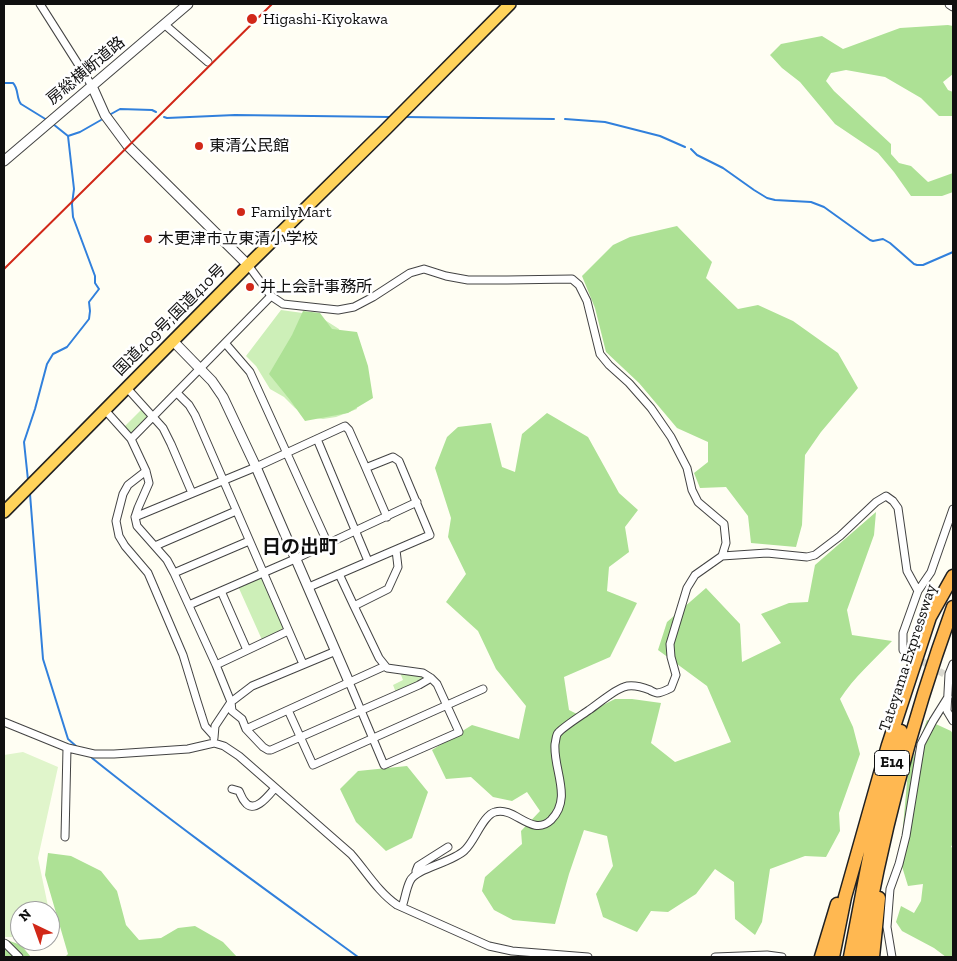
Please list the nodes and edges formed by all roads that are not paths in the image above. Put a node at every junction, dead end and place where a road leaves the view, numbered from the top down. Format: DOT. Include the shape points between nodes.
graph roads {
  1 [pos="40,4"];
  2 [pos="188,4"];
  3 [pos="510,4"];
  4 [pos="950,4"];
  5 [pos="953,6"];
  6 [pos="164,24"];
  7 [pos="208,62"];
  8 [pos="92,86"];
  9 [pos="4,161"];
  10 [pos="248,265"];
  11 [pos="271,296"];
  12 [pos="173,341"];
  13 [pos="225,343"];
  14 [pos="200,369"];
  15 [pos="127,388"];
  16 [pos="177,393"];
  17 [pos="105,410"];
  18 [pos="153,417"];
  19 [pos="131,439"];
  20 [pos="317,439"];
  21 [pos="287,453"];
  22 [pos="256,466"];
  23 [pos="365,466"];
  24 [pos="146,471"];
  25 [pos="222,480"];
  26 [pos="192,493"];
  27 [pos="417,502"];
  28 [pos="953,509"];
  29 [pos="236,510"];
  30 [pos="4,512"];
  31 [pos="386,516"];
  32 [pos="135,517"];
  33 [pos="356,531"];
  34 [pos="249,541"];
  35 [pos="328,544"];
  36 [pos="155,546"];
  37 [pos="396,550"];
  38 [pos="722,556"];
  39 [pos="295,559"];
  40 [pos="368,561"];
  41 [pos="174,572"];
  42 [pos="263,573"];
  43 [pos="339,574"];
  44 [pos="953,575"];
  45 [pos="308,587"];
  46 [pos="221,591"];
  47 [pos="918,591"];
  48 [pos="189,604"];
  49 [pos="354,606"];
  50 [pos="953,607"];
  51 [pos="288,630"];
  52 [pos="247,650"];
  53 [pos="336,650"];
  54 [pos="904,650"];
  55 [pos="303,664"];
  56 [pos="953,664"];
  57 [pos="216,665"];
  58 [pos="385,666"];
  59 [pos="431,678"];
  60 [pos="349,682"];
  61 [pos="482,689"];
  62 [pos="948,697"];
  63 [pos="231,702"];
  64 [pos="447,706"];
  65 [pos="288,710"];
  66 [pos="361,710"];
  67 [pos="953,721"];
  68 [pos="4,722"];
  69 [pos="246,729"];
  70 [pos="300,737"];
  71 [pos="373,738"];
  72 [pos="214,740"];
  73 [pos="67,748"];
  74 [pos="275,788"];
  75 [pos="232,789"];
  76 [pos="869,815"];
  77 [pos="65,837"];
  78 [pos="884,839"];
  79 [pos="448,847"];
  80 [pos="416,874"];
  81 [pos="402,907"];
  82 [pos="4,943"];
  83 [pos="18,957"];
  84 [pos="588,957"];
  85 [pos="715,957"];
  86 [pos="782,957"];
  87 [pos="821,957"];
  88 [pos="833,957"];
  89 [pos="850,957"];
  90 [pos="861,957"];
  91 [pos="873,957"];
  92 [pos="892,957"];
  1 -- 8 [label="street"];
  2 -- 6 [label="street, 房総横断道路"];
  3 -- 10 [label="highway, 国道409号;国道410号"];
  4 -- 5 [label="street"];
  6 -- 7 [label="street"];
  6 -- 8 [label="street, 房総横断道路"];
  8 -- 9 [label="street, 房総横断道路"];
  8 -- 10 [label="street" via="105,114 128,146"];
  10 -- 11 [label="street"];
  10 -- 12 [label="highway, 国道409号;国道410号"];
  11 -- 13 [label="street"];
  11 -- 38 [label="street" via="283,304 338,310 354,307 410,272 424,269 468,280 572,279 587,301 600,354 651,408 687,468 698,502 724,524 726,542"];
  12 -- 14 [label="street"];
  12 -- 15 [label="highway, 国道409号;国道410号"];
  13 -- 14 [label="street"];
  13 -- 21 [label="street" via="250,372"];
  14 -- 16 [label="street"];
  14 -- 22 [label="street" via="223,397"];
  15 -- 17 [label="highway, 国道409号;国道410号"];
  15 -- 18 [label="street"];
  16 -- 18 [label="street"];
  16 -- 25 [label="street" via="189,405"];
  17 -- 19 [label="street"];
  17 -- 30 [label="highway, 国道409号;国道410号"];
  18 -- 19 [label="street"];
  18 -- 26 [label="street" via="163,428"];
  19 -- 24 [label="street"];
  20 -- 21 [label="street"];
  20 -- 23 [label="street" via="345,426"];
  20 -- 33 [label="street"];
  21 -- 22 [label="street"];
  21 -- 35 [label="street"];
  22 -- 25 [label="street"];
  22 -- 39 [label="street"];
  23 -- 27 [label="street" via="396,458"];
  23 -- 31 [label="street"];
  24 -- 32 [label="street" via="149,483"];
  24 -- 72 [label="street" via="128,485 123,494 116,521 119,536 148,572 184,655 205,726"];
  25 -- 26 [label="street"];
  25 -- 29 [label="street"];
  26 -- 32 [label="street"];
  27 -- 31 [label="street"];
  27 -- 37 [label="street" via="430,535"];
  28 -- 47 [label="street" via="931,572"];
  29 -- 34 [label="street"];
  29 -- 36 [label="street"];
  31 -- 33 [label="street"];
  32 -- 36 [label="street" via="138,526"];
  33 -- 35 [label="street"];
  33 -- 40 [label="street"];
  34 -- 41 [label="street"];
  34 -- 42 [label="street"];
  35 -- 39 [label="street"];
  36 -- 41 [label="street"];
  37 -- 40 [label="street"];
  37 -- 49 [label="street" via="398,566 388,589"];
  38 -- 47 [label="street" via="767,553 815,555 886,496 898,508 907,571"];
  38 -- 80 [label="street" via="695,575 687,588 670,644 676,675 671,688 656,693 642,687 623,687 558,733 555,754 562,798 559,809 550,820 538,826 507,812 490,814 466,850"];
  39 -- 42 [label="street"];
  39 -- 45 [label="street"];
  40 -- 43 [label="street"];
  41 -- 48 [label="street"];
  42 -- 46 [label="street"];
  42 -- 51 [label="street"];
  43 -- 45 [label="street"];
  43 -- 49 [label="street"];
  44 -- 76 [label="highway" via="930,618 888,745"];
  44 -- 89 [label="highway, Tateyama Expressway / E14" via="920,667 893,760 869,856"];
  45 -- 53 [label="street"];
  46 -- 48 [label="street"];
  46 -- 52 [label="street"];
  47 -- 54 [label="street" via="903,633"];
  48 -- 57 [label="street"];
  49 -- 58 [label="street"];
  50 -- 78 [label="highway, Tateyama Expressway / E14" via="916,717"];
  51 -- 52 [label="street"];
  51 -- 55 [label="street"];
  52 -- 57 [label="street"];
  53 -- 55 [label="street"];
  53 -- 60 [label="street"];
  55 -- 63 [label="street" via="252,686"];
  56 -- 62 [label="street" via="946,674"];
  57 -- 63 [label="street"];
  58 -- 59 [label="street" via="423,673"];
  58 -- 60 [label="street"];
  59 -- 64 [label="street"];
  59 -- 66 [label="street"];
  60 -- 65 [label="street"];
  60 -- 66 [label="street"];
  61 -- 64 [label="street"];
  62 -- 67 [label="street" via="948,711"];
  62 -- 92 [label="street" via="921,744 906,836 890,889 887,926"];
  63 -- 69 [label="street" via="232,711 242,719"];
  63 -- 72 [label="street" via="215,726"];
  64 -- 71 [label="street"];
  64 -- 71 [label="street" via="459,732 384,765"];
  65 -- 69 [label="street"];
  65 -- 70 [label="street"];
  66 -- 70 [label="street"];
  66 -- 71 [label="street"];
  68 -- 73 [label="street"];
  69 -- 70 [label="street" via="268,750"];
  70 -- 71 [label="street" via="313,766"];
  72 -- 73 [label="street" via="188,749 114,754 94,754"];
  72 -- 74 [label="street" via="231,749"];
  73 -- 77 [label="street"];
  74 -- 75 [label="street" via="264,801 252,806 244,801 239,791"];
  74 -- 81 [label="street" via="350,854 390,900"];
  76 -- 87 [label="highway"];
  76 -- 88 [label="highway" via="845,897"];
  78 -- 90 [label="highway, Tateyama Expressway / E14"];
  78 -- 91 [label="highway"];
  79 -- 80 [label="street" via="418,866"];
  80 -- 81 [label="street" via="410,880"];
  81 -- 84 [label="street" via="496,948"];
  82 -- 83 [label="street"];
  85 -- 86 [label="street"];
}
